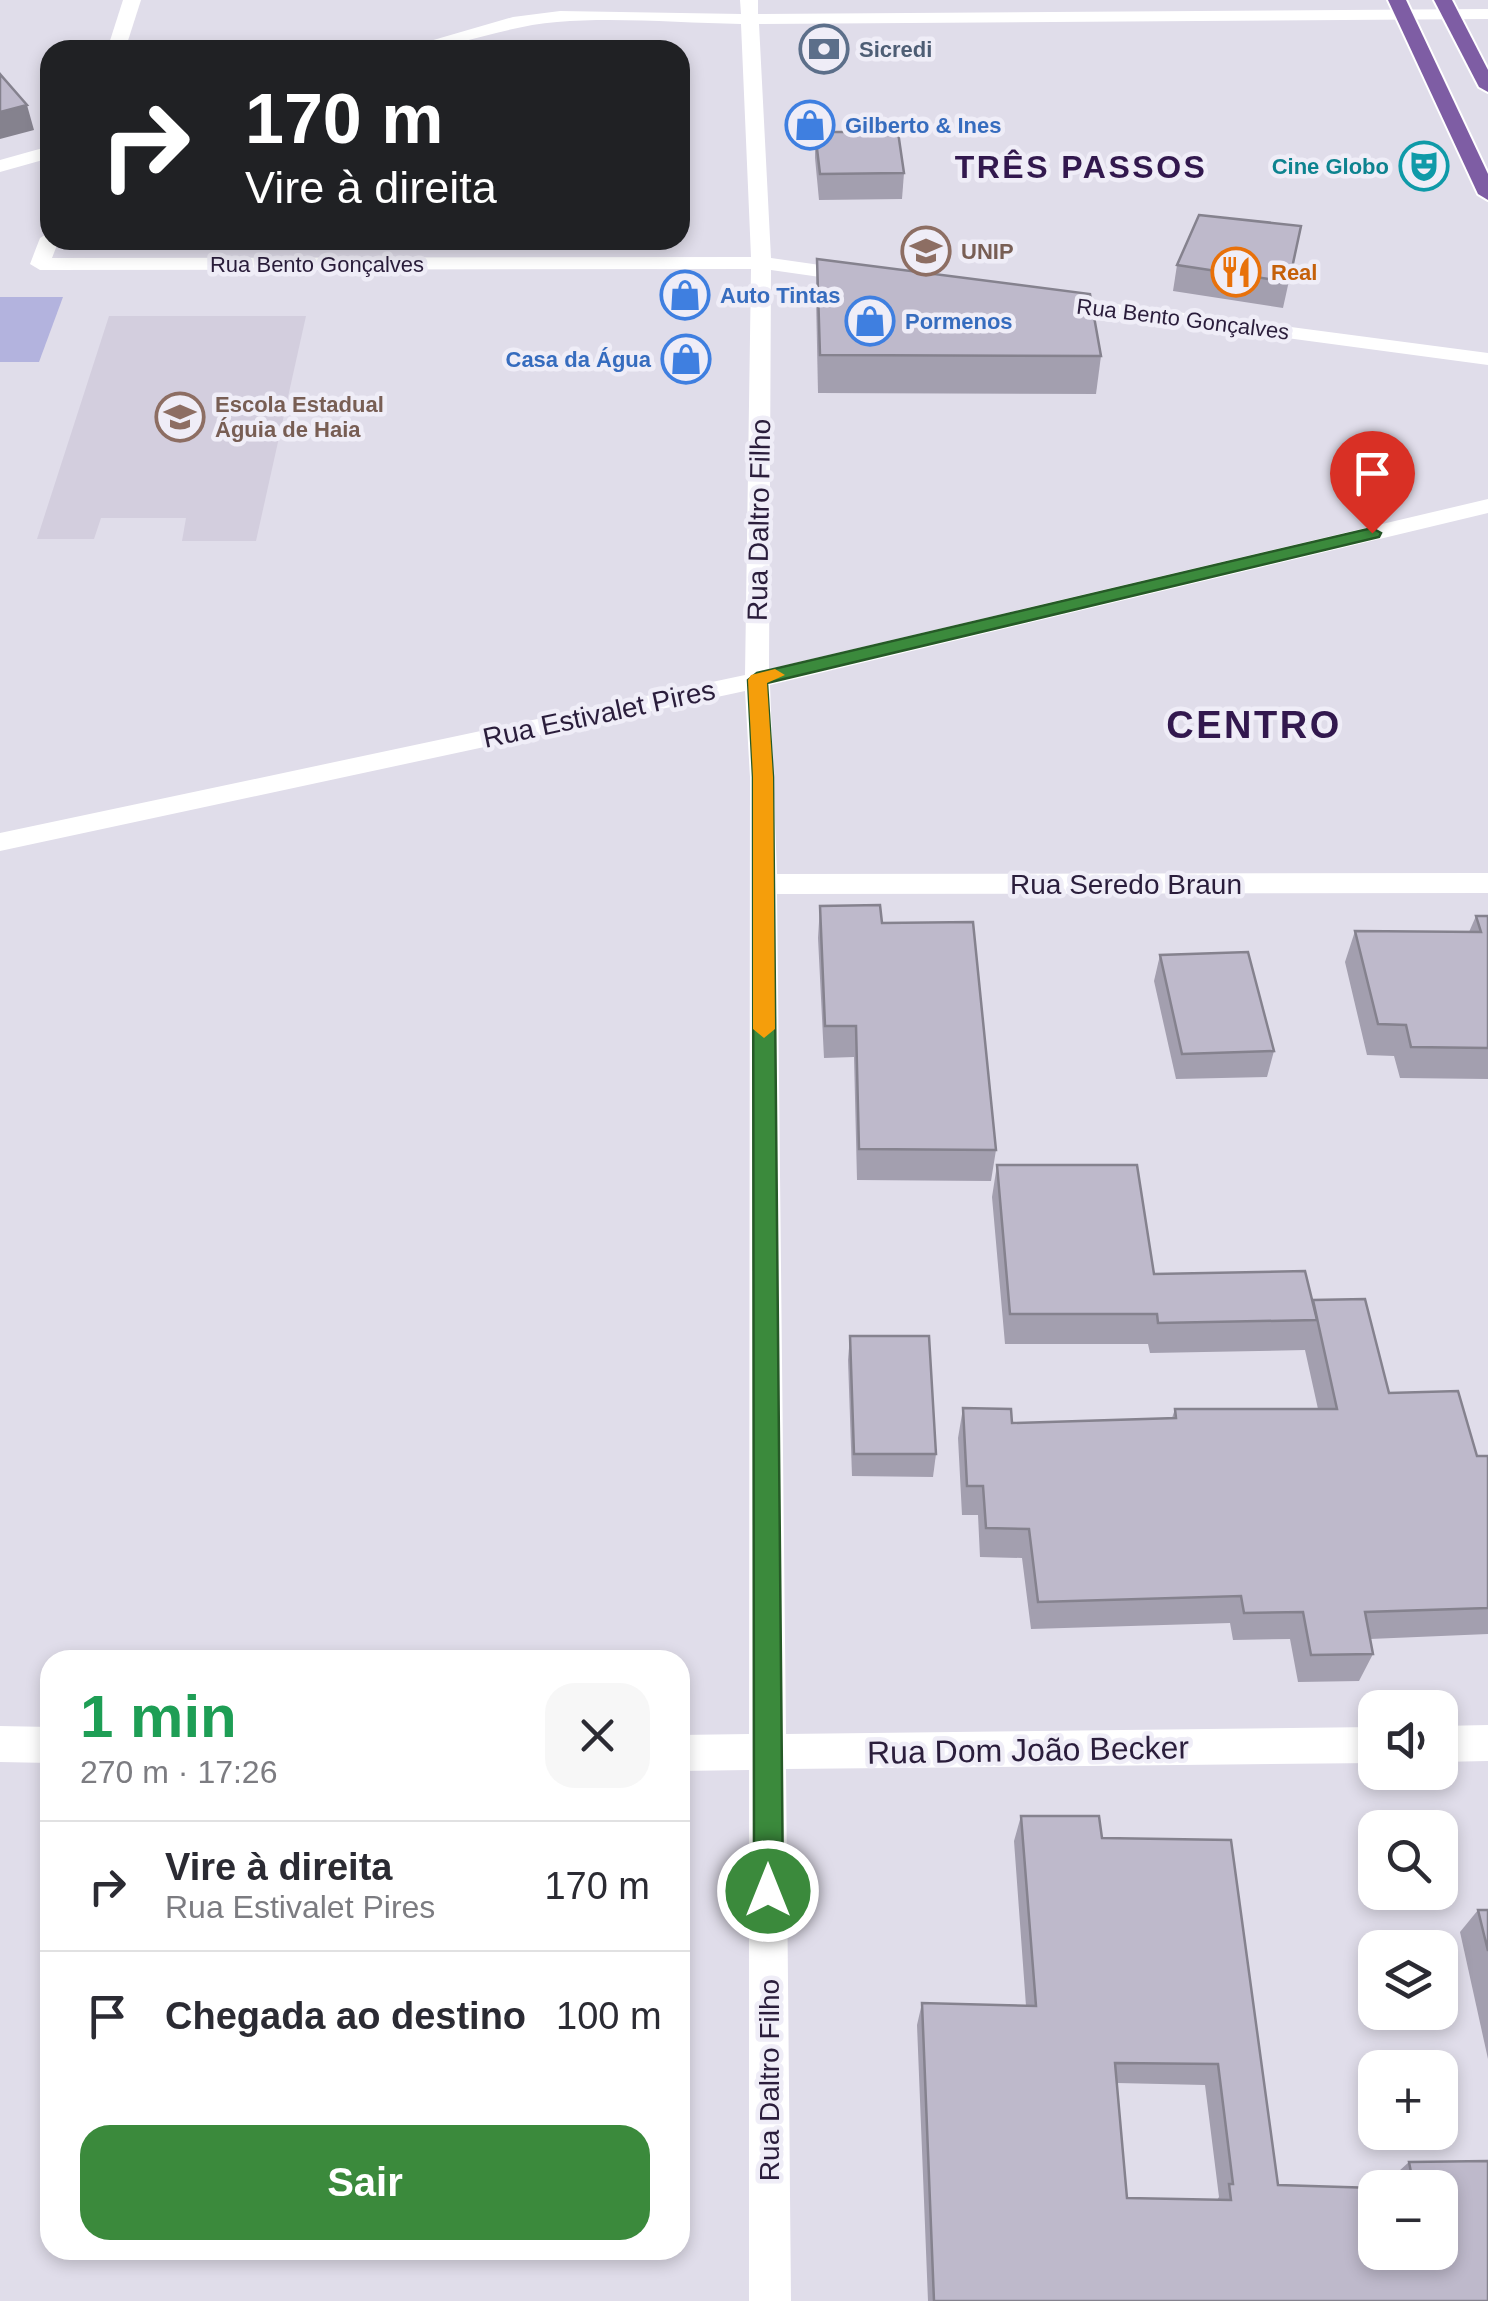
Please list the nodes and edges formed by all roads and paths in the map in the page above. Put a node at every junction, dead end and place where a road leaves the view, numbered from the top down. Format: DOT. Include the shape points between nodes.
graph roads {
  1 [pos="132,0"];
  2 [pos="1400,7"];
  3 [pos="1446,7"];
  4 [pos="749,9"];
  5 [pos="1488,14"];
  6 [pos="119,40"];
  7 [pos="446,40"];
  8 [pos="1488,87"];
  9 [pos="40,155"];
  10 [pos="0,166"];
  11 [pos="1488,194"];
  12 [pos="45,250"];
  13 [pos="761,263"];
  14 [pos="882,279"];
  15 [pos="1038,300"];
  16 [pos="1488,359"];
  17 [pos="1488,506"];
  18 [pos="757,680"];
  19 [pos="0,842"];
  20 [pos="1488,883"];
  21 [pos="763,884"];
  22 [pos="0,1744"];
  23 [pos="40,1744"];
  24 [pos="1458,1744"];
  25 [pos="1488,1744"];
  26 [pos="1358,1745"];
  27 [pos="690,1752"];
  28 [pos="768,1754"];
  29 [pos="770,2301"];
  1 -- 6 [label="street"];
  2 -- 3 [label="street"];
  2 -- 4 [label="street"];
  2 -- 11 [label="main road"];
  3 -- 5 [label="street"];
  3 -- 8 [label="main road"];
  4 -- 7 [label="street" via="560,16"];
  4 -- 13 [label="street, Rua Daltro Filho"];
  9 -- 10 [label="street"];
  12 -- 13 [label="street, Rua Bento Gonçalves" via="40,264"];
  13 -- 14 [label="street, Rua Bento Gonçalves"];
  13 -- 18 [label="street, Rua Daltro Filho"];
  15 -- 16 [label="street, Rua Bento Gonçalves"];
  17 -- 18 [label="street, Rua Estivalet Pires"];
  18 -- 19 [label="street, Rua Estivalet Pires"];
  18 -- 21 [label="street, Rua Daltro Filho"];
  20 -- 21 [label="street, Rua Seredo Braun"];
  21 -- 28 [label="street, Rua Daltro Filho"];
  22 -- 23 [label="street"];
  24 -- 25 [label="street"];
  26 -- 28 [label="street, Rua Dom João Becker"];
  27 -- 28 [label="street, Rua Dom João Becker"];
  28 -- 29 [label="street, Rua Daltro Filho"];
}
